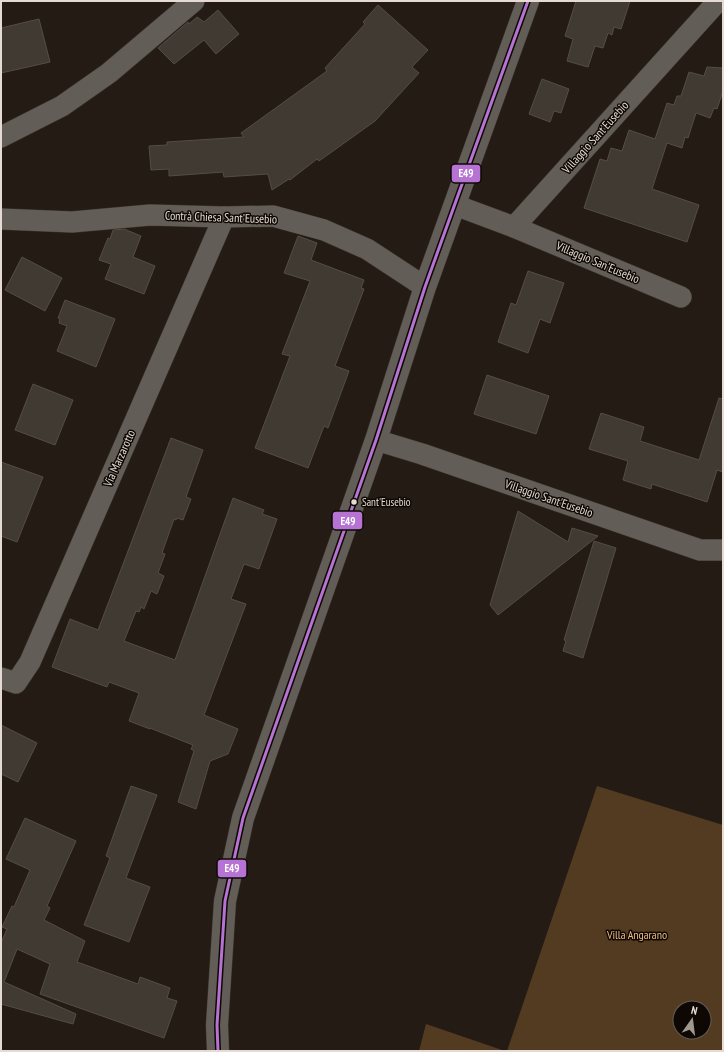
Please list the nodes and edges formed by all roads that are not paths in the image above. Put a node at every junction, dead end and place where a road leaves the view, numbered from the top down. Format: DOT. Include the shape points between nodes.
graph roads {
  1 [pos="194,1"];
  2 [pos="528,1"];
  3 [pos="718,1"];
  4 [pos="1,137"];
  5 [pos="455,205"];
  6 [pos="224,217"];
  7 [pos="1,219"];
  8 [pos="514,227"];
  9 [pos="425,287"];
  10 [pos="681,297"];
  11 [pos="376,440"];
  12 [pos="723,550"];
  13 [pos="1,678"];
  14 [pos="218,1051"];
  1 -- 4 [label="street" via="109,74 62,106"];
  2 -- 5 [label="street"];
  3 -- 8 [label="street, Villaggio Sant'Eusebio"];
  5 -- 8 [label="street"];
  5 -- 9 [label="street"];
  6 -- 7 [label="street, Contrà Chiesa Sant'Eusebio" via="150,215 72,222"];
  6 -- 9 [label="street, Contrà Chiesa Sant'Eusebio" via="273,216 324,230 367,249"];
  6 -- 13 [label="street, Via Marzarotto" via="30,662 16,683"];
  8 -- 10 [label="street, Villaggio San'Eusebio"];
  9 -- 11 [label="street"];
  11 -- 12 [label="street, Villaggio Sant'Eusebio" via="700,550"];
  11 -- 14 [label="street" via="243,818 225,901 217,1025"];
}
